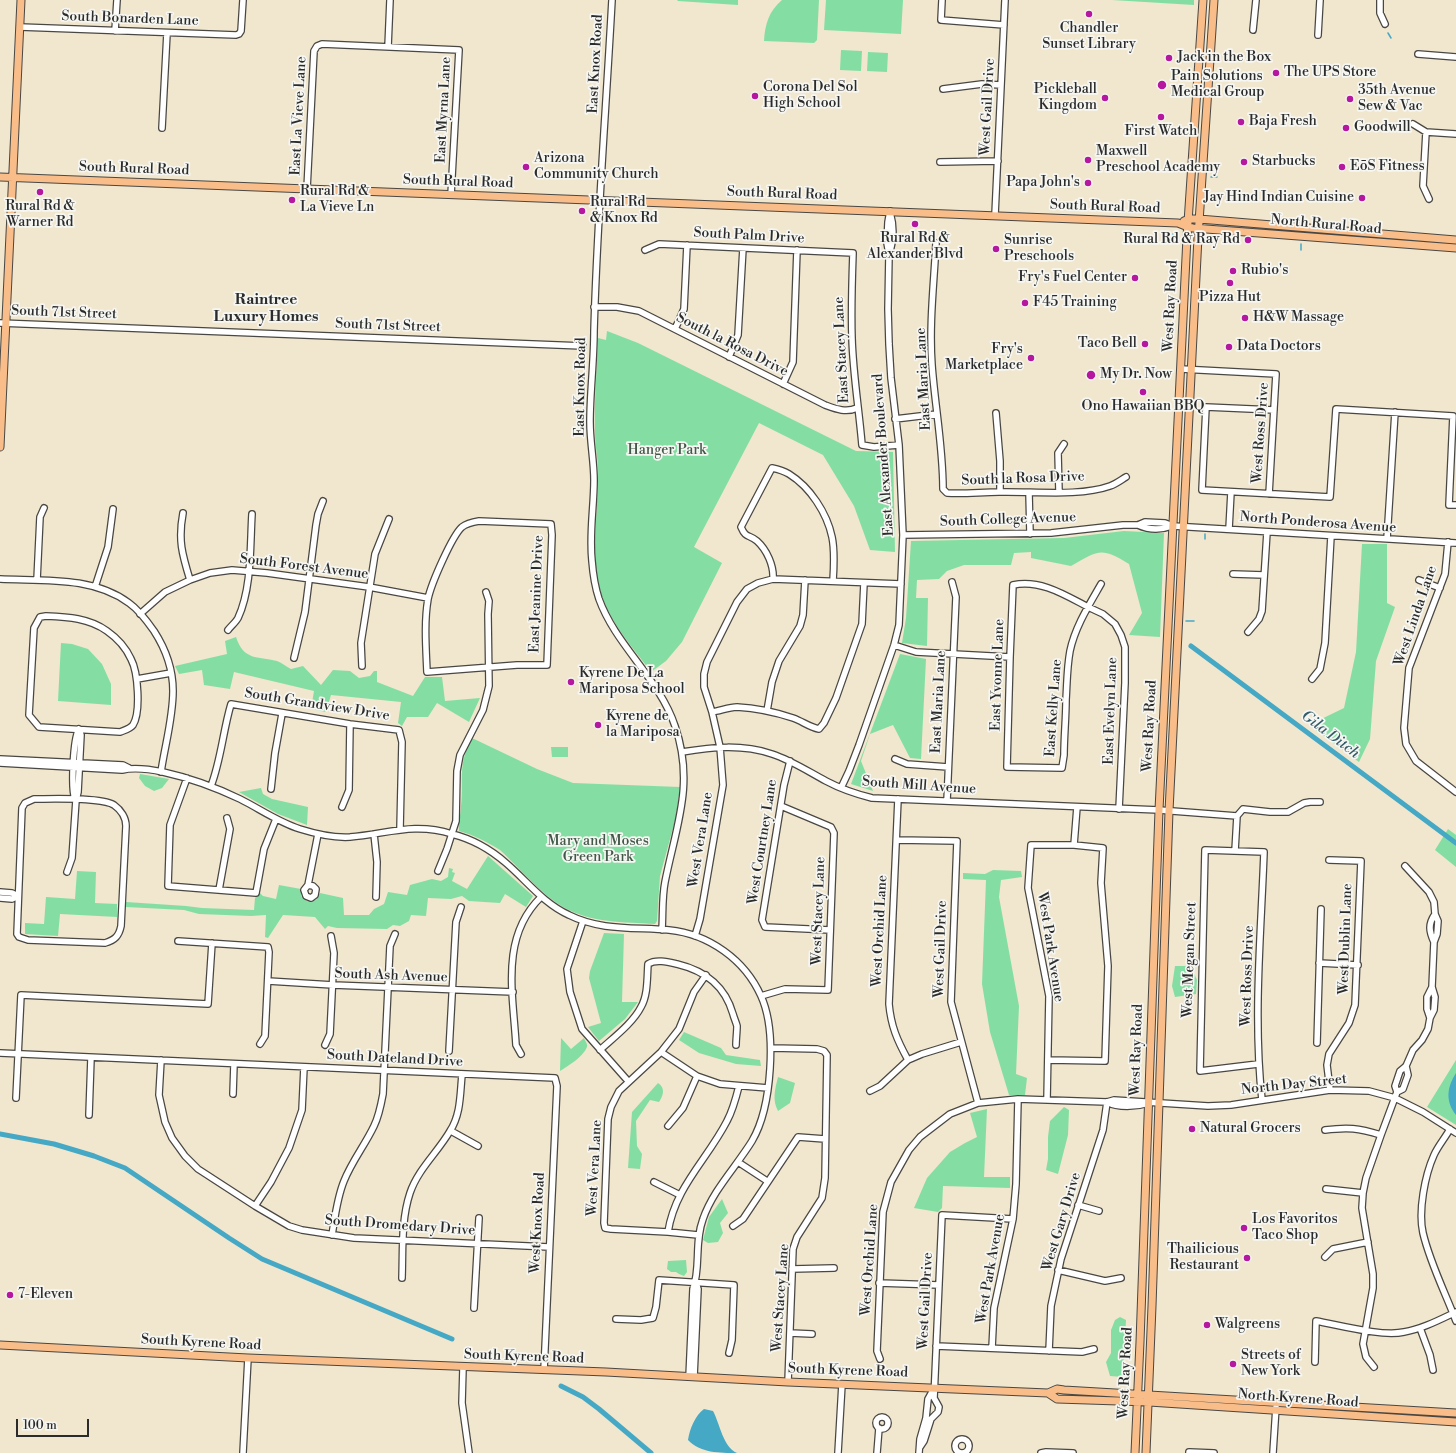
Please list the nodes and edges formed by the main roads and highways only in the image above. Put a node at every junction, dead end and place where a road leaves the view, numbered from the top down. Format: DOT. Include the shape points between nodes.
graph roads {
  1 [pos="21,0"];
  2 [pos="1203,0"];
  3 [pos="1214,0"];
  4 [pos="1199,76"];
  5 [pos="1209,78"];
  6 [pos="0,178"];
  7 [pos="14,178"];
  8 [pos="1194,219"];
  9 [pos="1178,223"];
  10 [pos="1193,228"];
  11 [pos="1456,240"];
  12 [pos="1456,248"];
  13 [pos="3,323"];
  14 [pos="0,446"];
  15 [pos="1178,526"];
  16 [pos="1164,811"];
  17 [pos="0,1345"];
  18 [pos="1048,1393"];
  19 [pos="1138,1393"];
  20 [pos="1149,1394"];
  21 [pos="1138,1402"];
  22 [pos="1148,1402"];
  23 [pos="1456,1413"];
  24 [pos="1456,1422"];
  25 [pos="1135,1453"];
  26 [pos="1146,1453"];
  1 -- 7 [label="main road"];
  2 -- 4 [label="main road, West Ray Road"];
  3 -- 5 [label="main road, West Ray Road"];
  4 -- 5 [label="main road"];
  4 -- 8 [label="main road, West Ray Road"];
  5 -- 8 [label="main road, West Ray Road"];
  6 -- 7 [label="main road, South Rural Road"];
  7 -- 9 [label="main road, South Rural Road"];
  7 -- 13 [label="main road"];
  8 -- 9 [label="main road, South Rural Road"];
  8 -- 10 [label="main road, West Ray Road"];
  8 -- 10 [label="main road, West Ray Road"];
  8 -- 11 [label="main road, North Rural Road"];
  9 -- 10 [label="main road, South Rural Road"];
  10 -- 12 [label="main road, North Rural Road"];
  10 -- 15 [label="main road, West Ray Road" via="1181,369"];
  10 -- 15 [label="main road, West Ray Road" via="1192,369"];
  13 -- 14 [label="main road"];
  15 -- 16 [label="main road, West Ray Road"];
  15 -- 16 [label="main road, West Ray Road"];
  16 -- 19 [label="main road, West Ray Road"];
  16 -- 20 [label="main road, West Ray Road" via="1159,1103"];
  17 -- 18 [label="main road, South Kyrene Road"];
  18 -- 19 [label="main road, South Kyrene Road" via="1057,1389"];
  18 -- 21 [label="main road, South Kyrene Road" via="1057,1399"];
  19 -- 20 [label="main road, South Kyrene Road"];
  19 -- 21 [label="main road, West Ray Road"];
  20 -- 22 [label="main road, West Ray Road"];
  20 -- 23 [label="main road, North Kyrene Road"];
  21 -- 22 [label="main road, North Kyrene Road"];
  21 -- 25 [label="main road, West Ray Road"];
  22 -- 24 [label="main road, North Kyrene Road"];
  22 -- 26 [label="main road, West Ray Road"];
}
